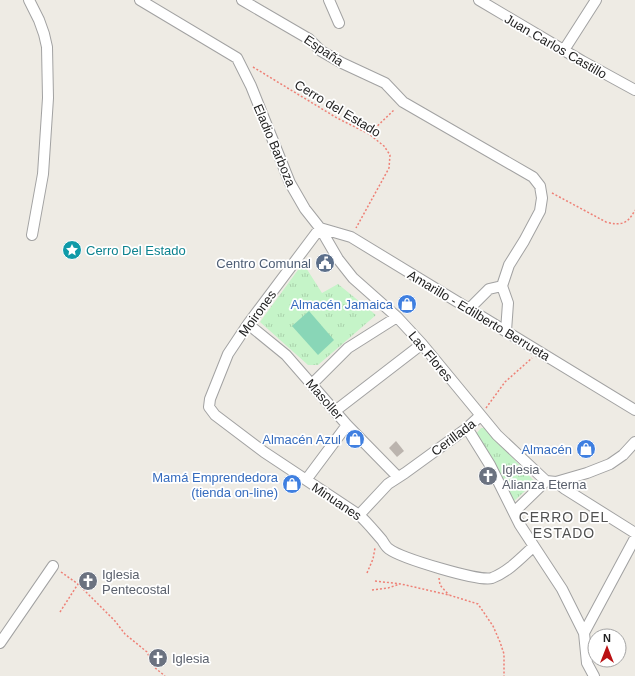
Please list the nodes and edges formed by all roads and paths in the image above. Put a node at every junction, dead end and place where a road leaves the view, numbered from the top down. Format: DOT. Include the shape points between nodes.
graph roads {
  1 [pos="29,0"];
  2 [pos="140,0"];
  3 [pos="242,0"];
  4 [pos="329,0"];
  5 [pos="479,0"];
  6 [pos="596,0"];
  7 [pos="339,23"];
  8 [pos="564,50"];
  9 [pos="250,66"];
  10 [pos="635,90"];
  11 [pos="403,102"];
  12 [pos="369,134"];
  13 [pos="540,186"];
  14 [pos="635,210"];
  15 [pos="320,228"];
  16 [pos="32,235"];
  17 [pos="351,236"];
  18 [pos="502,286"];
  19 [pos="470,308"];
  20 [pos="397,317"];
  21 [pos="248,324"];
  22 [pos="506,331"];
  23 [pos="422,344"];
  24 [pos="540,352"];
  25 [pos="312,384"];
  26 [pos="209,407"];
  27 [pos="635,410"];
  28 [pos="335,411"];
  29 [pos="480,416"];
  30 [pos="347,424"];
  31 [pos="467,428"];
  32 [pos="635,442"];
  33 [pos="398,477"];
  34 [pos="306,480"];
  35 [pos="551,481"];
  36 [pos="514,512"];
  37 [pos="359,515"];
  38 [pos="375,532"];
  39 [pos="635,532"];
  40 [pos="635,538"];
  41 [pos="533,547"];
  42 [pos="53,566"];
  43 [pos="437,568"];
  44 [pos="367,574"];
  45 [pos="375,581"];
  46 [pos="78,584"];
  47 [pos="401,584"];
  48 [pos="372,590"];
  49 [pos="449,595"];
  50 [pos="60,612"];
  51 [pos="584,633"];
  52 [pos="0,643"];
  53 [pos="165,676"];
  54 [pos="504,676"];
  55 [pos="594,676"];
  1 -- 16 [label="street" via="44,34 48,98 43,174"];
  2 -- 15 [label="street, Eladio Barboza" via="237,58 290,183"];
  3 -- 11 [label="street, España" via="308,39 321,51 386,84"];
  4 -- 7 [label="street"];
  5 -- 8 [label="street, Juan Carlos Castillo"];
  6 -- 8 [label="street"];
  8 -- 10 [label="street, Juan Carlos Castillo"];
  9 -- 12 [label="path, Cerro del Estado"];
  11 -- 12 [label="path"];
  11 -- 13 [label="street, España" via="533,178"];
  12 -- 17 [label="path, Cerro del Estado" via="384,146 390,155 389,168"];
  13 -- 14 [label="path" via="606,222 626,222"];
  13 -- 18 [label="street" via="540,211 509,265"];
  15 -- 17 [label="street, Amarillo - Edilberto Berrueta"];
  15 -- 20 [label="street, Las Flores" via="338,259 353,278"];
  15 -- 21 [label="street, Moirones"];
  17 -- 19 [label="street, Amarillo - Edilberto Berrueta"];
  18 -- 19 [label="street" via="488,289"];
  18 -- 22 [label="street" via="508,303"];
  19 -- 22 [label="street, Amarillo - Edilberto Berrueta"];
  20 -- 23 [label="street, Las Flores"];
  20 -- 25 [label="street" via="348,348"];
  21 -- 25 [label="street, Masoller" via="286,355"];
  21 -- 26 [label="street, Moirones" via="228,354"];
  22 -- 24 [label="street, Amarillo - Edilberto Berrueta"];
  23 -- 28 [label="street"];
  23 -- 29 [label="street, Las Flores"];
  24 -- 27 [label="street, Amarillo - Edilberto Berrueta"];
  24 -- 29 [label="path, Cerillada" via="505,382"];
  25 -- 28 [label="street, Masoller"];
  26 -- 34 [label="street, Minuanes" via="227,425"];
  28 -- 30 [label="street, Masoller"];
  29 -- 31 [label="street, Cerillada"];
  29 -- 35 [label="street, Las Flores" via="497,435"];
  30 -- 33 [label="street, Masoller"];
  30 -- 34 [label="street"];
  31 -- 33 [label="street, Cerillada"];
  31 -- 36 [label="street" via="490,465"];
  32 -- 35 [label="street" via="610,464 587,473"];
  33 -- 37 [label="street, Cerillada"];
  34 -- 37 [label="street, Minuanes"];
  35 -- 36 [label="street"];
  35 -- 39 [label="street, Las Flores"];
  36 -- 41 [label="street"];
  37 -- 38 [label="street, Minuanes"];
  38 -- 43 [label="street, Minuanes" via="390,550"];
  38 -- 44 [label="path" via="376,545"];
  40 -- 51 [label="street"];
  41 -- 43 [label="street, Minuanes" via="504,572 490,578 482,579"];
  41 -- 51 [label="street" via="562,589"];
  42 -- 46 [label="path"];
  42 -- 52 [label="street"];
  43 -- 49 [label="path" via="440,585"];
  45 -- 47 [label="path"];
  46 -- 50 [label="path"];
  46 -- 53 [label="path" via="125,634 147,652 154,667"];
  47 -- 48 [label="path"];
  47 -- 49 [label="path"];
  49 -- 54 [label="path" via="478,604 494,626 504,654"];
  51 -- 55 [label="street" via="587,663"];
}
